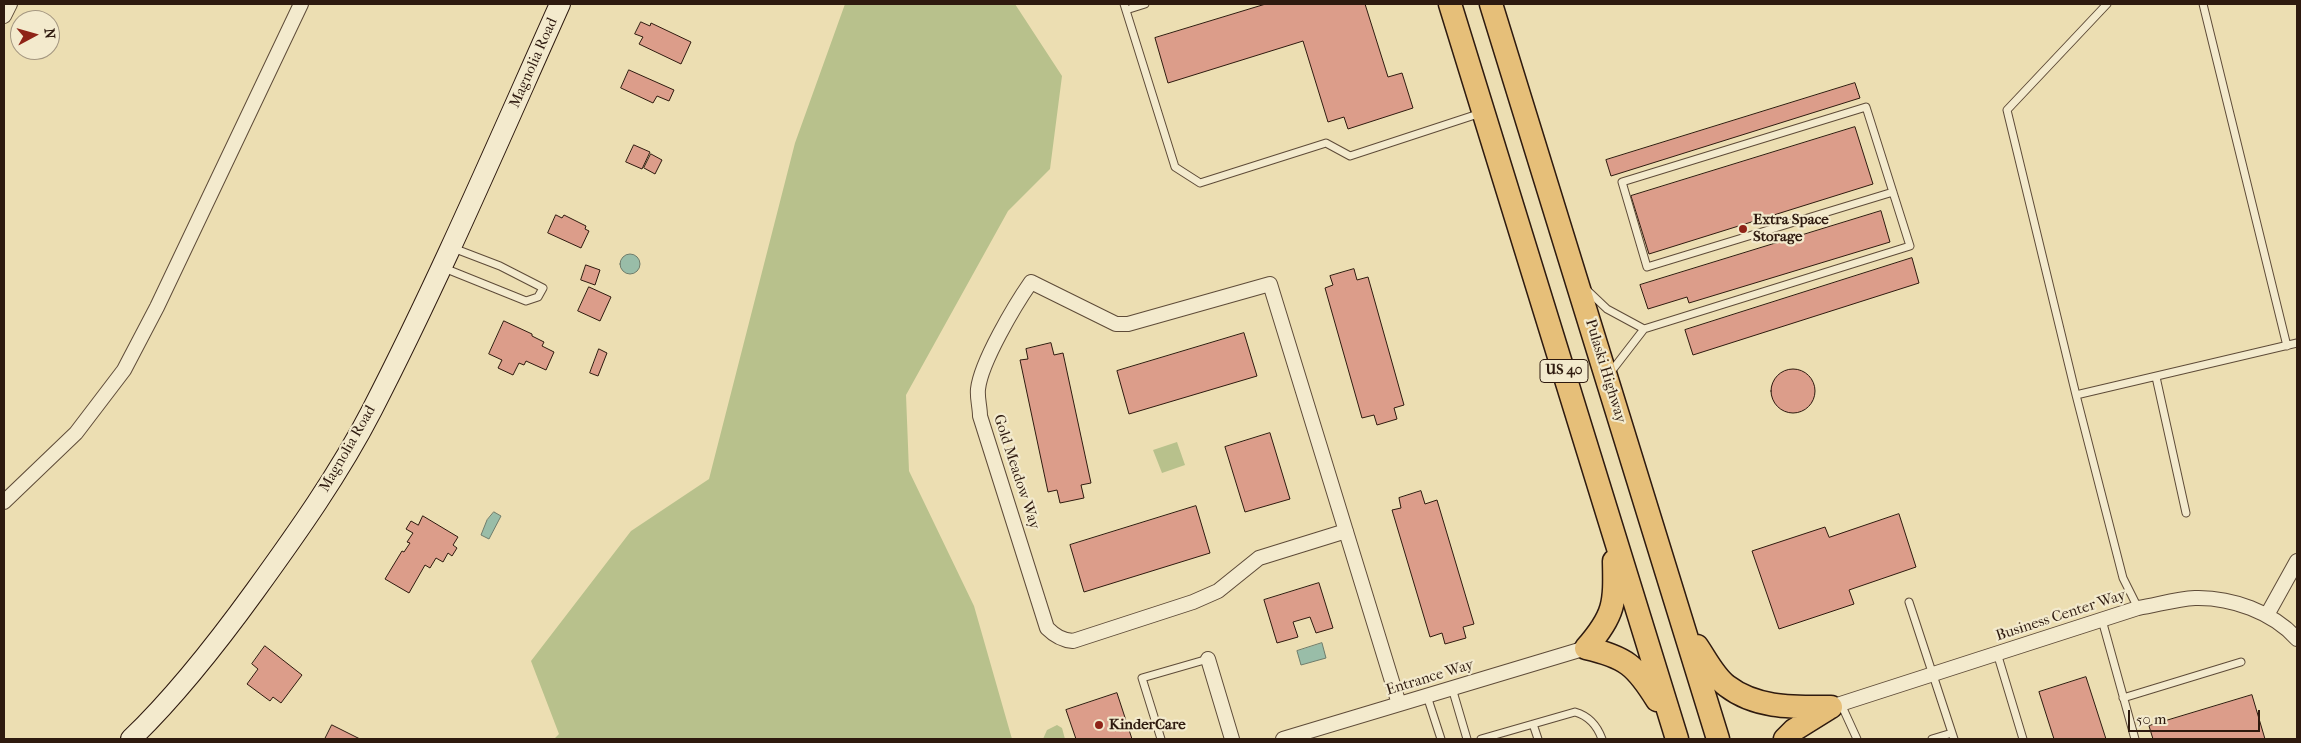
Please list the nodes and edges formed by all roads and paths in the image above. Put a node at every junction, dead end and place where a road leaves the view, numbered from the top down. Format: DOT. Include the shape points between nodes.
graph roads {
  1 [pos="10,4"];
  2 [pos="301,4"];
  3 [pos="548,4"];
  4 [pos="560,4"];
  5 [pos="1145,4"];
  6 [pos="1450,4"];
  7 [pos="1491,4"];
  8 [pos="2107,4"];
  9 [pos="2203,4"];
  10 [pos="1125,7"];
  11 [pos="4,16"];
  12 [pos="1485,112"];
  13 [pos="507,123"];
  14 [pos="1893,192"];
  15 [pos="451,247"];
  16 [pos="441,266"];
  17 [pos="1577,281"];
  18 [pos="1644,329"];
  19 [pos="2297,343"];
  20 [pos="2288,346"];
  21 [pos="2156,376"];
  22 [pos="1607,377"];
  23 [pos="2076,395"];
  24 [pos="4,502"];
  25 [pos="2186,513"];
  26 [pos="1346,531"];
  27 [pos="1614,535"];
  28 [pos="2297,561"];
  29 [pos="1909,602"];
  30 [pos="2138,608"];
  31 [pos="2267,615"];
  32 [pos="2102,620"];
  33 [pos="1683,626"];
  34 [pos="2297,639"];
  35 [pos="1586,648"];
  36 [pos="1997,654"];
  37 [pos="1208,659"];
  38 [pos="2241,662"];
  39 [pos="1933,674"];
  40 [pos="1452,688"];
  41 [pos="1427,696"];
  42 [pos="2123,698"];
  43 [pos="1399,704"];
  44 [pos="1836,706"];
  45 [pos="1532,724"];
  46 [pos="1674,730"];
  47 [pos="1953,736"];
  48 [pos="131,739"];
  49 [pos="1161,739"];
  50 [pos="1232,739"];
  51 [pos="1283,739"];
  52 [pos="1441,739"];
  53 [pos="1467,739"];
  54 [pos="1481,739"];
  55 [pos="1538,739"];
  56 [pos="1602,739"];
  57 [pos="1718,739"];
  58 [pos="1785,739"];
  59 [pos="1857,739"];
  60 [pos="1932,739"];
  61 [pos="2023,739"];
  62 [pos="2135,739"];
  1 -- 11 [label="street"];
  2 -- 24 [label="street" via="124,370 76,433"];
  3 -- 13 [label="main road, Magnolia Road"];
  4 -- 13 [label="main road, Magnolia Road"];
  5 -- 10 [label="lane"];
  6 -- 12 [label="highway, US 40"];
  7 -- 17 [label="highway, Pulaski Highway / US 40"];
  8 -- 23 [label="lane" via="2007,110"];
  9 -- 20 [label="lane"];
  10 -- 12 [label="lane" via="1175,167 1200,183 1326,143 1350,156"];
  12 -- 27 [label="highway, US 40"];
  13 -- 15 [label="main road, Magnolia Road"];
  14 -- 14 [label="lane" via="1866,107 1622,182 1647,267"];
  14 -- 18 [label="lane" via="1910,246"];
  15 -- 16 [label="main road, Magnolia Road"];
  15 -- 16 [label="lane" via="500,266 542,288 538,297 526,300"];
  16 -- 48 [label="main road, Magnolia Road" via="371,411 310,514 230,626 151,720"];
  17 -- 18 [label="lane" via="1607,309"];
  17 -- 22 [label="highway, Pulaski Highway / US 40"];
  18 -- 22 [label="lane"];
  19 -- 20 [label="lane"];
  20 -- 21 [label="lane"];
  21 -- 23 [label="lane"];
  21 -- 25 [label="lane"];
  22 -- 33 [label="highway, Pulaski Highway / US 40"];
  23 -- 30 [label="lane" via="2123,578"];
  26 -- 26 [label="street, Gold Meadow Way" via="1270,284 1128,324 1116,324 1030,282 983,368 978,389 980,416 1047,628 1054,634 1073,641 1193,602 1218,591 1259,558"];
  26 -- 43 [label="street, Gold Meadow Way"];
  27 -- 35 [label="highway" via="1613,606 1607,621"];
  27 -- 46 [label="highway, US 40"];
  28 -- 31 [label="street"];
  29 -- 39 [label="lane"];
  30 -- 31 [label="street, Business Center Way" via="2196,598 2233,603"];
  30 -- 32 [label="street, Business Center Way"];
  31 -- 34 [label="street, Business Center Way"];
  32 -- 36 [label="street, Business Center Way"];
  32 -- 42 [label="lane"];
  33 -- 44 [label="highway" via="1728,687 1769,705"];
  33 -- 57 [label="highway, Pulaski Highway / US 40"];
  35 -- 40 [label="street, Entrance Way"];
  35 -- 46 [label="highway" via="1624,660 1646,682"];
  36 -- 39 [label="street, Business Center Way"];
  36 -- 61 [label="lane"];
  37 -- 49 [label="lane" via="1142,678"];
  37 -- 50 [label="street"];
  38 -- 42 [label="lane"];
  39 -- 44 [label="street, Business Center Way"];
  39 -- 47 [label="lane"];
  40 -- 41 [label="street, Entrance Way"];
  40 -- 53 [label="lane"];
  41 -- 43 [label="street, Entrance Way"];
  41 -- 52 [label="lane"];
  42 -- 62 [label="lane"];
  43 -- 51 [label="street, Entrance Way"];
  44 -- 58 [label="highway" via="1794,730"];
  44 -- 59 [label="lane"];
  45 -- 54 [label="lane"];
  45 -- 55 [label="lane"];
  45 -- 56 [label="lane" via="1575,712 1586,715 1598,728"];
  47 -- 60 [label="lane"];
}
